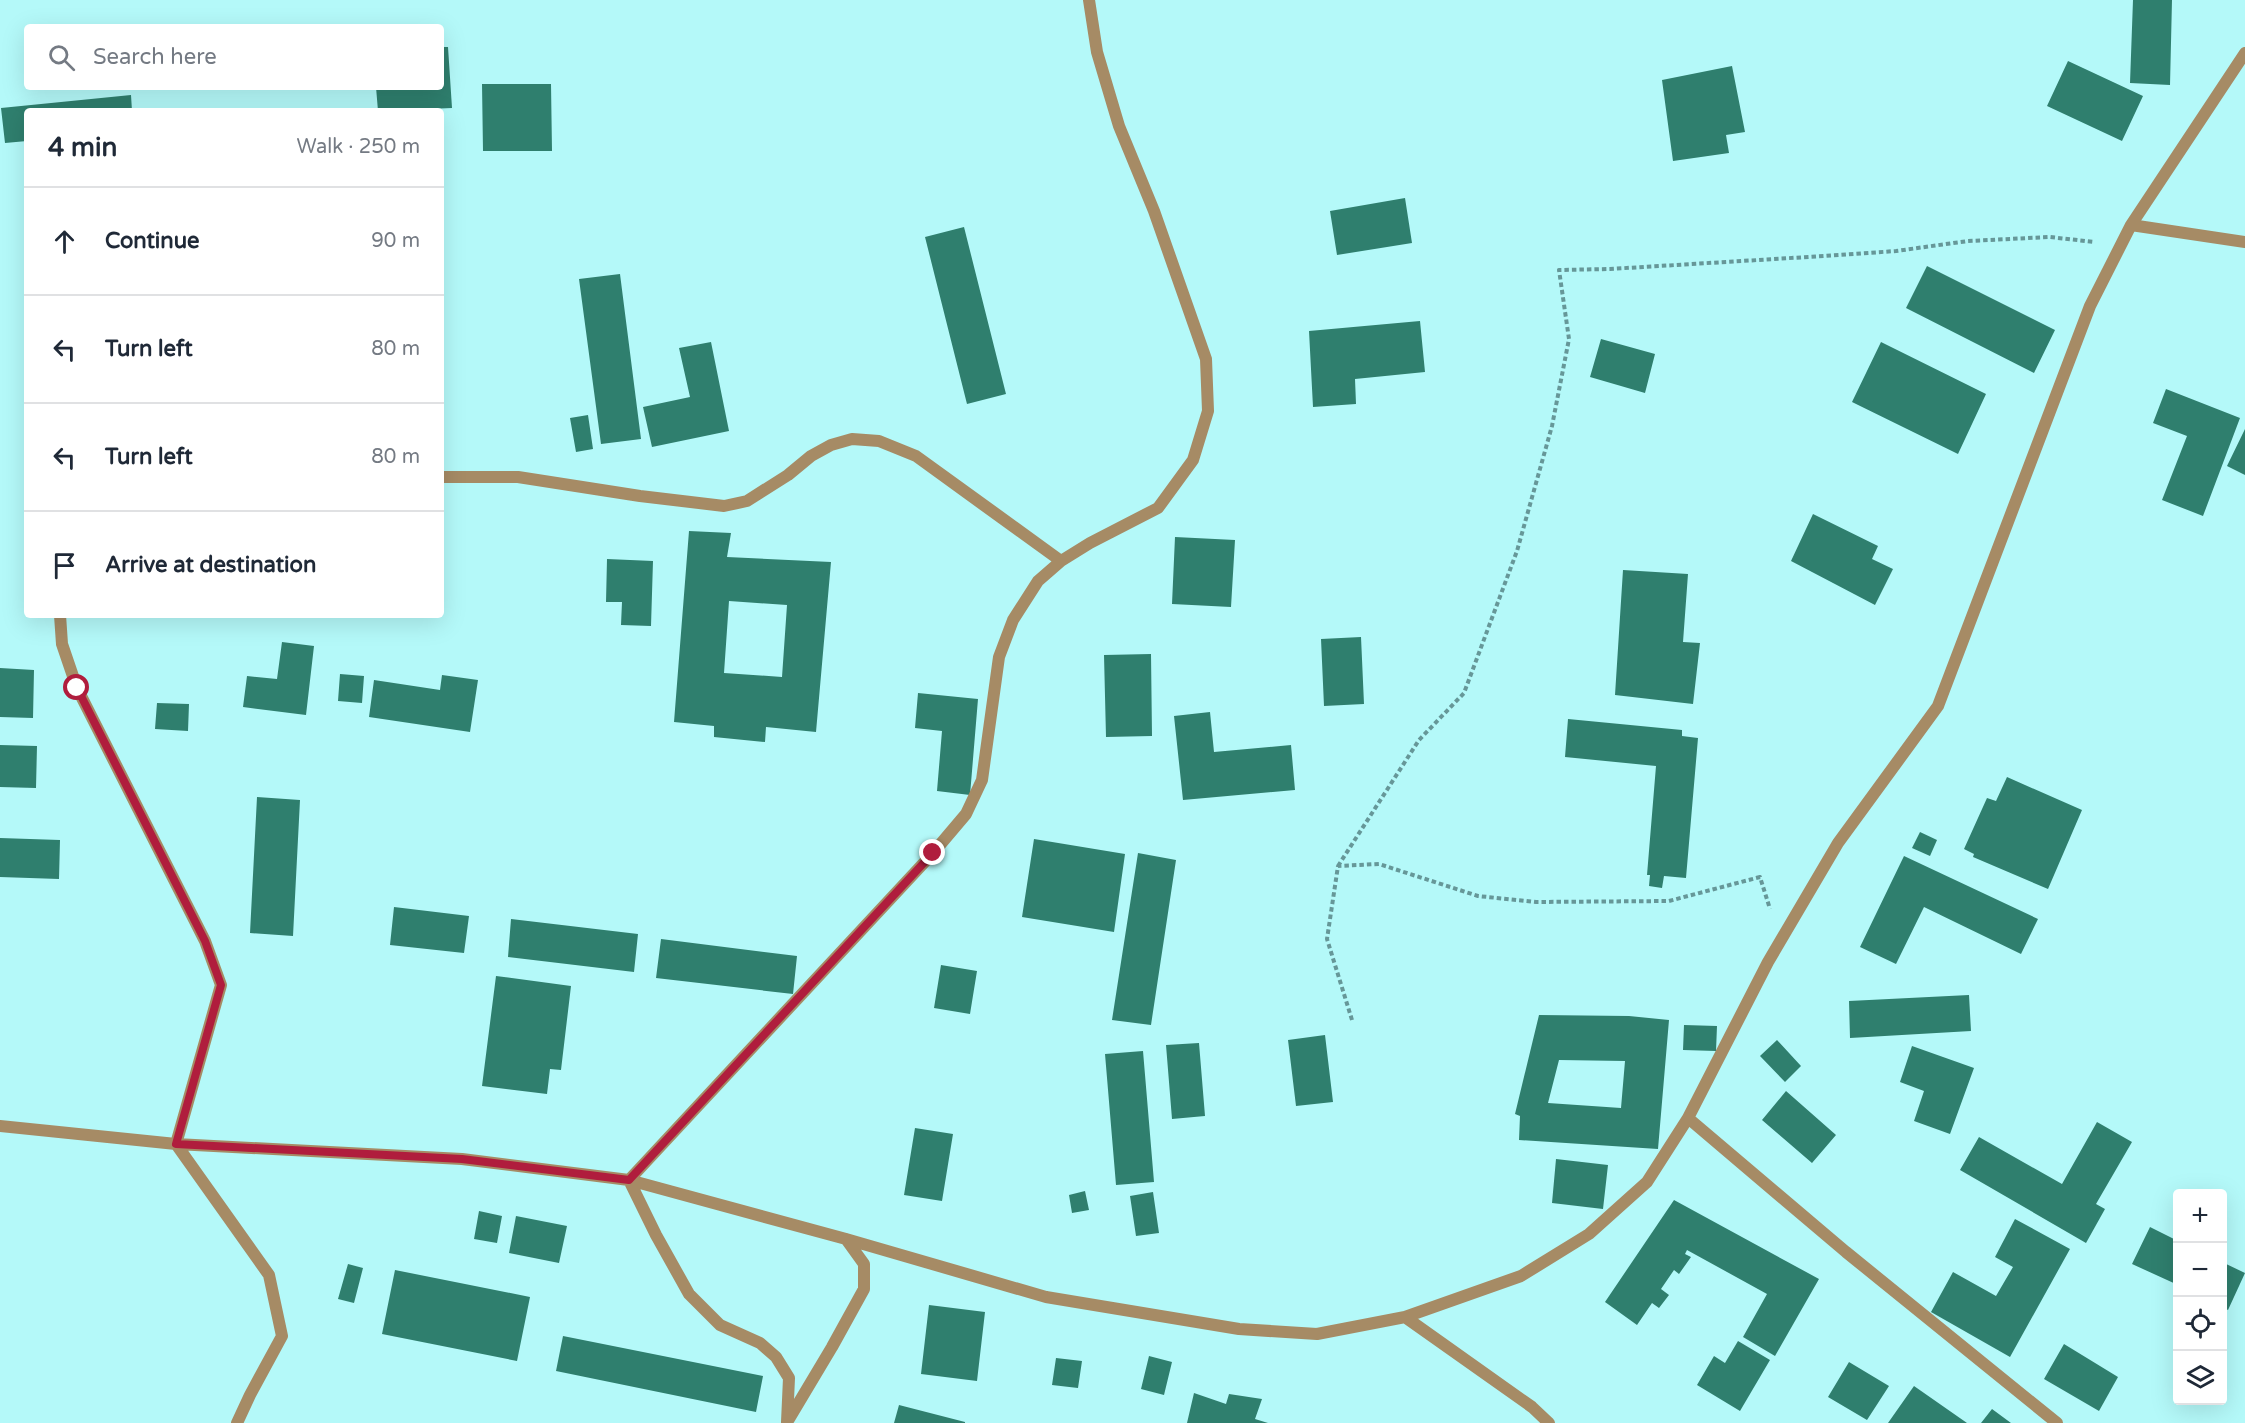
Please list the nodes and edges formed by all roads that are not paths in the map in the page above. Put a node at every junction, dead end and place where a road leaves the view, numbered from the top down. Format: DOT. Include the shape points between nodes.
graph roads {
  1 [pos="1089,0"];
  2 [pos="2245,52"];
  3 [pos="2131,225"];
  4 [pos="2245,242"];
  5 [pos="444,477"];
  6 [pos="1061,561"];
  7 [pos="60,618"];
  8 [pos="1688,1118"];
  9 [pos="0,1126"];
  10 [pos="176,1144"];
  11 [pos="629,1180"];
  12 [pos="846,1239"];
  13 [pos="1405,1317"];
  14 [pos="237,1423"];
  15 [pos="787,1423"];
  16 [pos="1549,1423"];
  17 [pos="2057,1423"];
  1 -- 6 [label="street" via="1097,52 1119,126 1154,211 1206,359 1208,411 1192,460 1158,508"];
  2 -- 3 [label="street"];
  3 -- 4 [label="street"];
  3 -- 8 [label="street" via="2090,306 1938,706 1838,843 1780,941"];
  5 -- 6 [label="street" via="518,477 723,506 747,501 831,445 852,439 879,441 915,456"];
  6 -- 11 [label="street" via="1038,581 1012,620 999,657 982,780 966,814"];
  7 -- 10 [label="street" via="62,644 77,688 205,941 221,985"];
  8 -- 13 [label="street" via="1647,1182 1589,1234 1521,1276"];
  8 -- 17 [label="street"];
  9 -- 10 [label="street"];
  10 -- 11 [label="street" via="462,1159"];
  10 -- 14 [label="street" via="269,1275 282,1336"];
  11 -- 12 [label="street"];
  11 -- 15 [label="street" via="688,1294 720,1325 760,1343 776,1357 789,1378"];
  12 -- 13 [label="street" via="1046,1297 1239,1329 1317,1334"];
  12 -- 15 [label="street" via="864,1264 864,1289"];
  13 -- 16 [label="street"];
}
